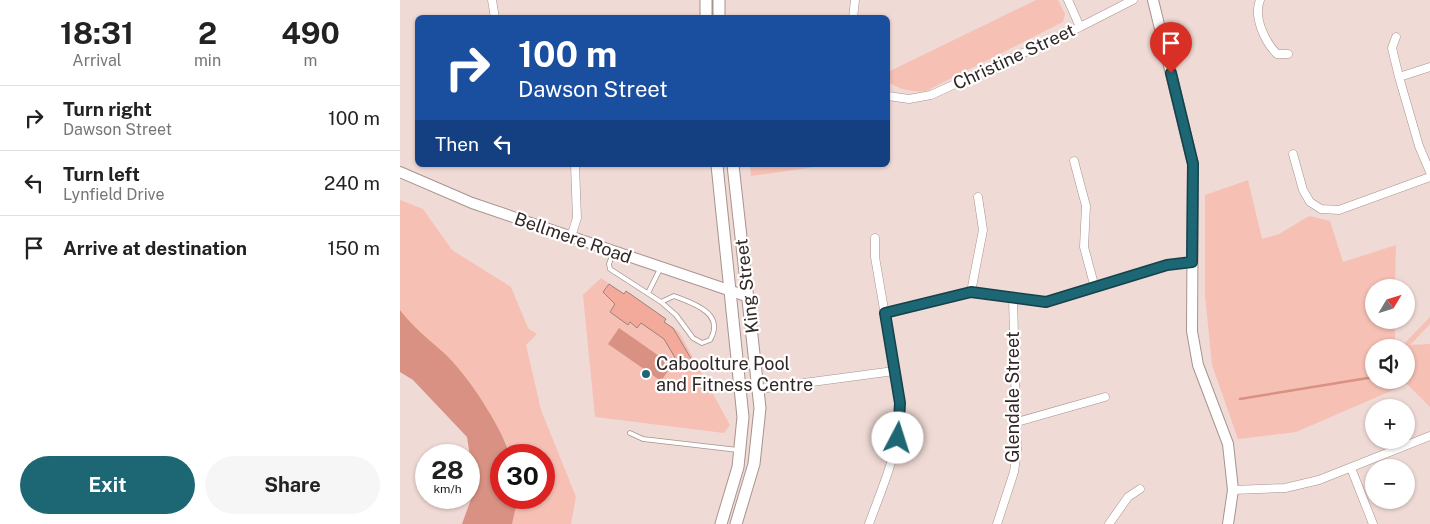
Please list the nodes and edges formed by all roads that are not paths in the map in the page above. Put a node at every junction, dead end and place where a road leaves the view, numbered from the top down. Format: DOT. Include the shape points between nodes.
graph roads {
  1 [pos="492,0"];
  2 [pos="706,0"];
  3 [pos="719,0"];
  4 [pos="855,0"];
  5 [pos="1068,0"];
  6 [pos="1132,0"];
  7 [pos="1153,0"];
  8 [pos="1260,0"];
  9 [pos="495,15"];
  10 [pos="706,15"];
  11 [pos="719,15"];
  12 [pos="853,15"];
  13 [pos="1080,27"];
  14 [pos="1396,37"];
  15 [pos="1288,54"];
  16 [pos="1430,67"];
  17 [pos="1399,77"];
  18 [pos="890,96"];
  19 [pos="1293,154"];
  20 [pos="1074,162"];
  21 [pos="575,167"];
  22 [pos="717,167"];
  23 [pos="733,167"];
  24 [pos="400,172"];
  25 [pos="1430,172"];
  26 [pos="1430,177"];
  27 [pos="978,197"];
  28 [pos="571,237"];
  29 [pos="875,238"];
  30 [pos="614,252"];
  31 [pos="1192,262"];
  32 [pos="660,269"];
  33 [pos="1095,288"];
  34 [pos="732,292"];
  35 [pos="971,292"];
  36 [pos="648,293"];
  37 [pos="748,297"];
  38 [pos="1013,298"];
  39 [pos="661,302"];
  40 [pos="885,313"];
  41 [pos="894,371"];
  42 [pos="759,390"];
  43 [pos="1105,397"];
  44 [pos="1017,422"];
  45 [pos="630,434"];
  46 [pos="1430,436"];
  47 [pos="740,450"];
  48 [pos="1351,468"];
  49 [pos="1140,489"];
  50 [pos="1233,490"];
  51 [pos="721,524"];
  52 [pos="736,524"];
  53 [pos="869,524"];
  54 [pos="997,524"];
  55 [pos="1109,524"];
  56 [pos="1228,524"];
  57 [pos="1373,524"];
  1 -- 9 [label="street"];
  2 -- 10 [label="main road"];
  3 -- 11 [label="main road"];
  4 -- 12 [label="street"];
  5 -- 13 [label="street"];
  6 -- 13 [label="street, Christine Street"];
  7 -- 31 [label="street" via="1193,164"];
  8 -- 15 [label="street" via="1260,18 1266,42 1277,54"];
  13 -- 18 [label="street, Christine Street" via="931,95 909,99"];
  14 -- 17 [label="street" via="1392,48"];
  16 -- 17 [label="street"];
  17 -- 25 [label="street"];
  19 -- 26 [label="street" via="1303,190 1310,202 1322,209 1339,210"];
  20 -- 33 [label="street" via="1086,206 1084,247"];
  21 -- 28 [label="street" via="577,218"];
  22 -- 34 [label="main road, King Street"];
  23 -- 37 [label="main road, King Street"];
  24 -- 28 [label="street, Bellmere Road"];
  27 -- 35 [label="street" via="982,243"];
  28 -- 30 [label="street, Bellmere Road"];
  29 -- 40 [label="street"];
  30 -- 32 [label="street, Bellmere Road"];
  30 -- 36 [label="lane" via="608,264 610,269"];
  31 -- 33 [label="street" via="1167,265"];
  31 -- 50 [label="street" via="1194,348 1226,437"];
  32 -- 34 [label="street, Bellmere Road"];
  32 -- 36 [label="lane"];
  33 -- 38 [label="street" via="1046,302"];
  34 -- 37 [label="street, Bellmere Road"];
  34 -- 47 [label="main road, King Street" via="743,403"];
  35 -- 38 [label="street"];
  35 -- 40 [label="street"];
  36 -- 39 [label="lane"];
  37 -- 42 [label="main road, King Street"];
  38 -- 44 [label="street, Glendale Street"];
  39 -- 39 [label="lane" via="674,296 704,309 714,324 710,340 702,343 693,338 676,315"];
  40 -- 41 [label="street"];
  41 -- 42 [label="street"];
  41 -- 53 [label="street" via="900,403 898,438"];
  42 -- 52 [label="main road, King Street" via="760,422 754,464"];
  43 -- 44 [label="street"];
  44 -- 54 [label="street, Glendale Street" via="1014,472"];
  45 -- 47 [label="lane" via="643,439"];
  46 -- 48 [label="street"];
  47 -- 51 [label="main road, King Street"];
  48 -- 50 [label="street" via="1286,488"];
  48 -- 57 [label="street"];
  49 -- 55 [label="street" via="1128,496"];
  50 -- 56 [label="street"];
}
